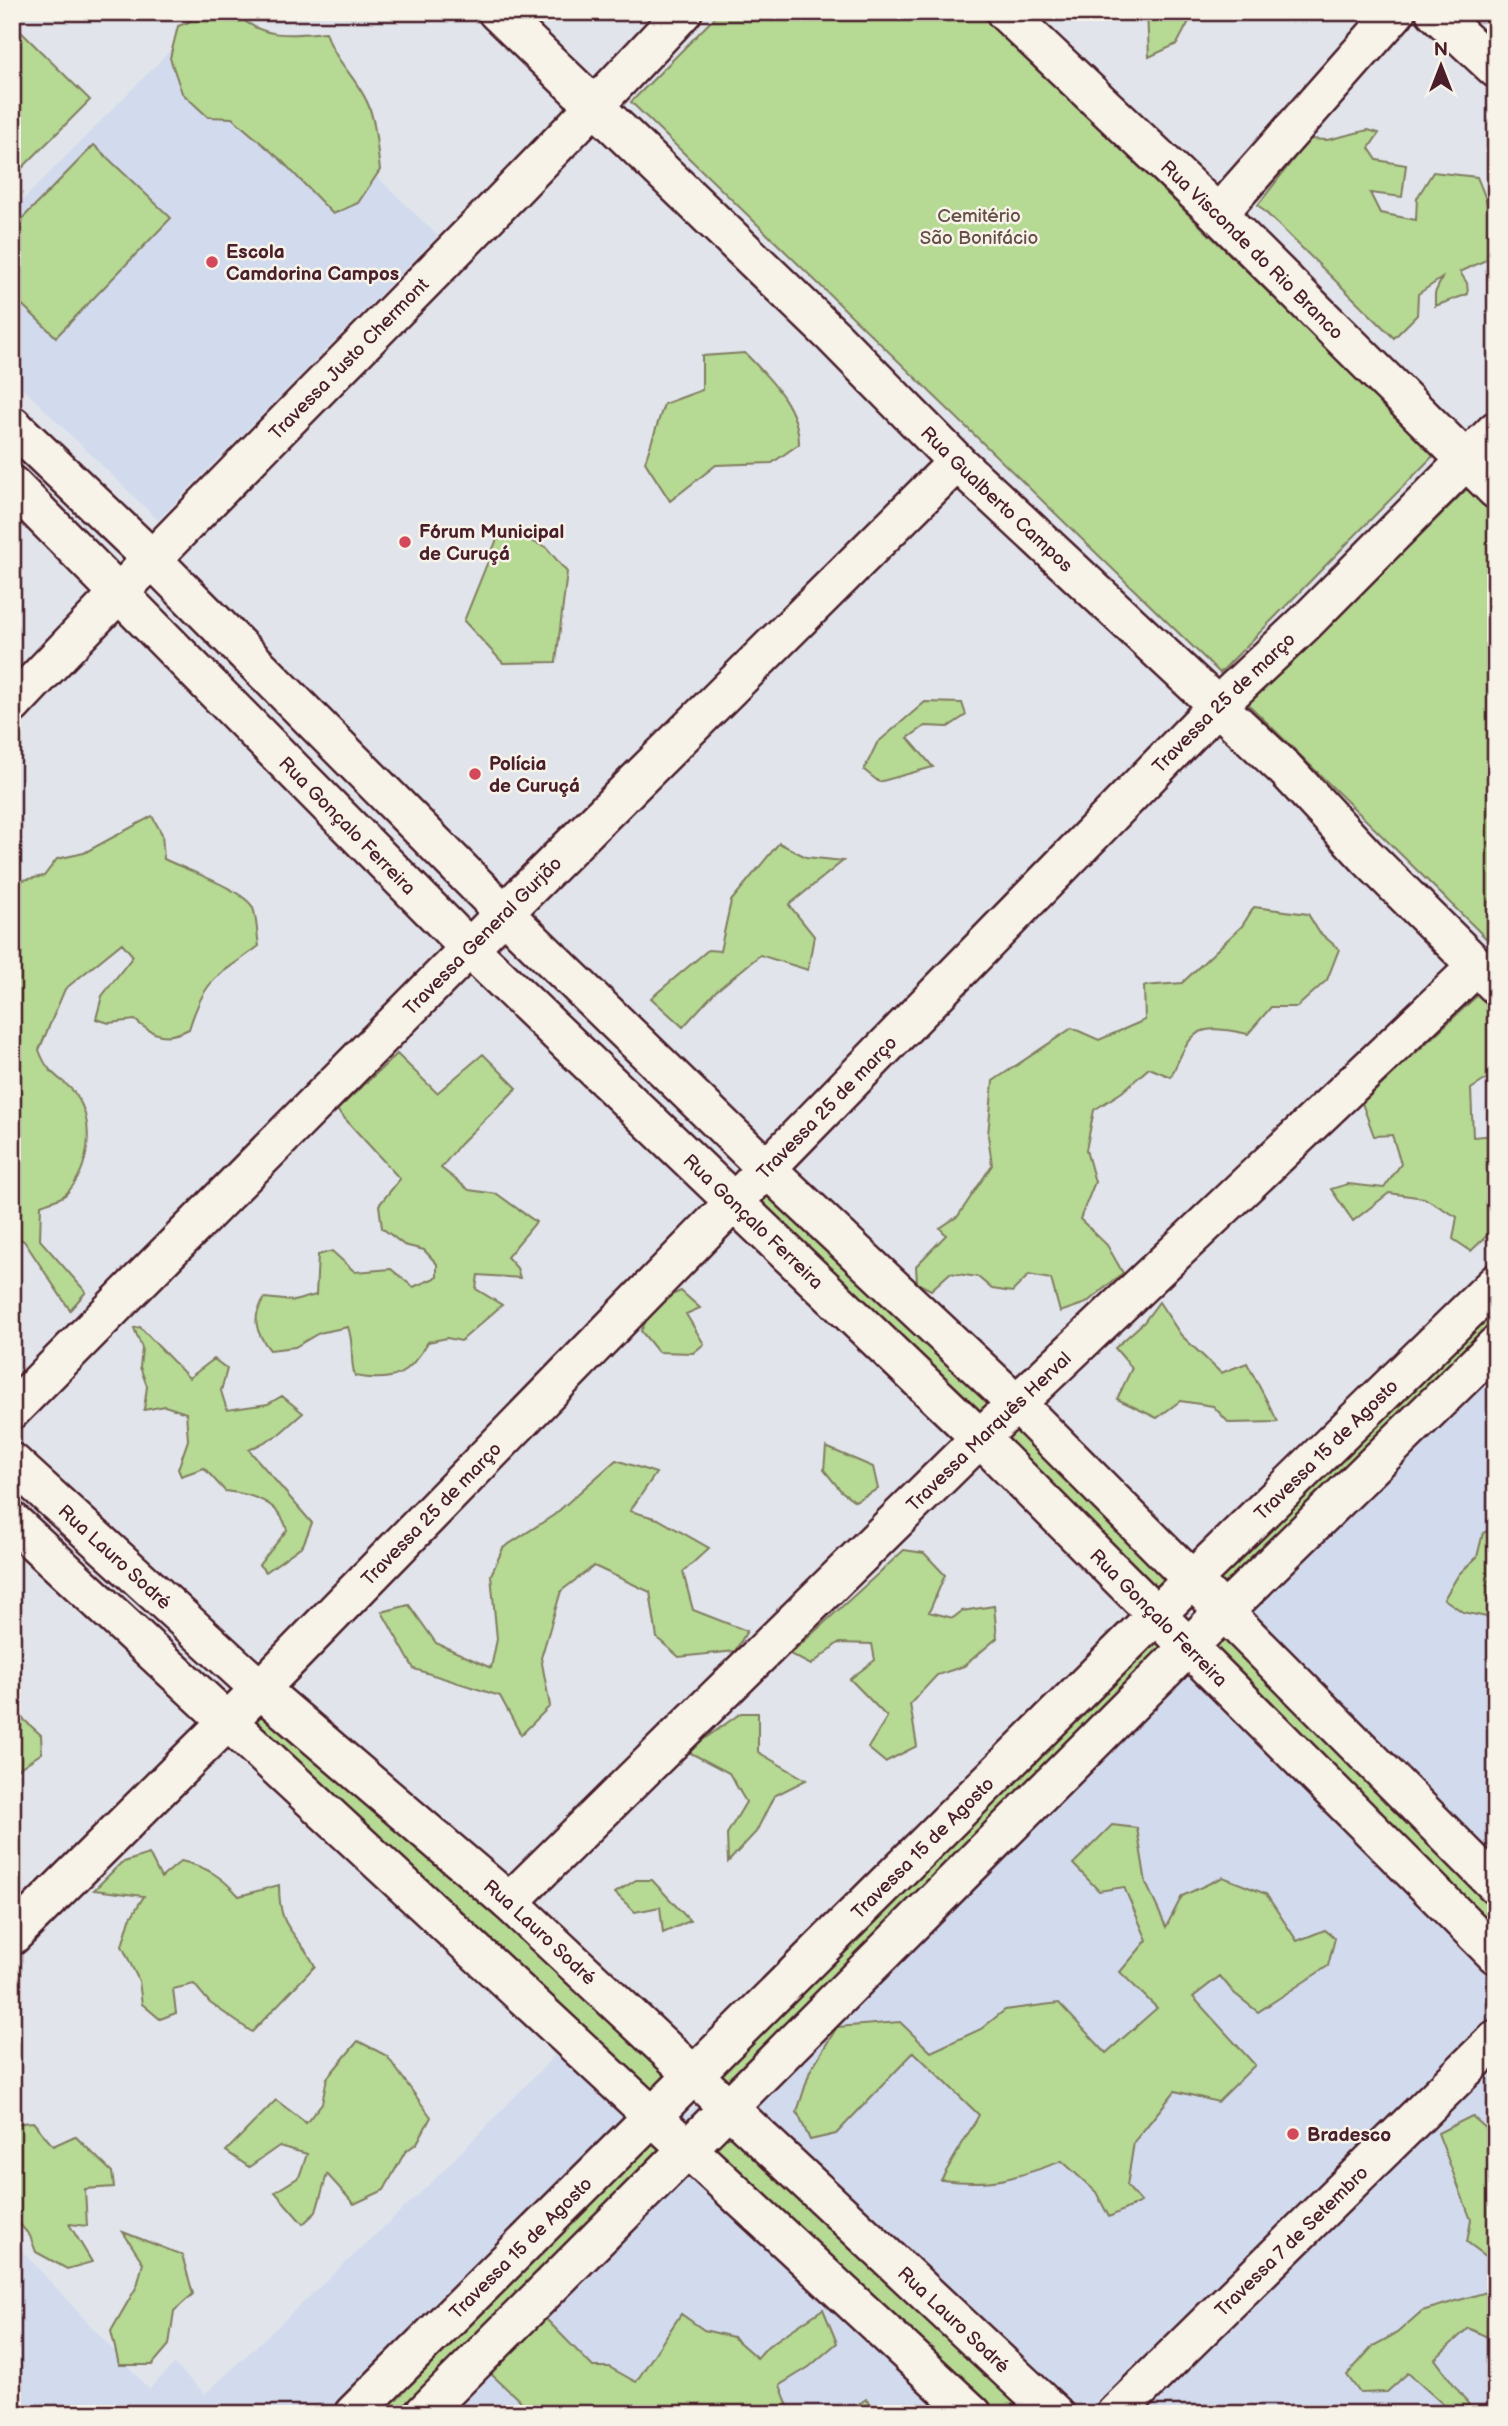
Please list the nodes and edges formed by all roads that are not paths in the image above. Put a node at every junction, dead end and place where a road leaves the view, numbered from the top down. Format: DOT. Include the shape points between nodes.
graph roads {
  1 [pos="497,12"];
  2 [pos="684,12"];
  3 [pos="1005,12"];
  4 [pos="1396,12"];
  5 [pos="1435,12"];
  6 [pos="1496,69"];
  7 [pos="595,107"];
  8 [pos="1218,214"];
  9 [pos="12,425"];
  10 [pos="1496,430"];
  11 [pos="1467,461"];
  12 [pos="957,462"];
  13 [pos="12,485"];
  14 [pos="1496,490"];
  15 [pos="152,559"];
  16 [pos="118,593"];
  17 [pos="12,705"];
  18 [pos="1216,707"];
  19 [pos="503,913"];
  20 [pos="470,950"];
  21 [pos="1486,976"];
  22 [pos="766,1168"];
  23 [pos="734,1203"];
  24 [pos="1496,1283"];
  25 [pos="1496,1345"];
  26 [pos="1016,1403"];
  27 [pos="12,1410"];
  28 [pos="980,1438"];
  29 [pos="12,1462"];
  30 [pos="12,1521"];
  31 [pos="1192,1580"];
  32 [pos="1225,1613"];
  33 [pos="1157,1614"];
  34 [pos="1189,1646"];
  35 [pos="260,1689"];
  36 [pos="228,1720"];
  37 [pos="1496,1885"];
  38 [pos="509,1902"];
  39 [pos="12,1936"];
  40 [pos="1496,1955"];
  41 [pos="1496,2039"];
  42 [pos="693,2074"];
  43 [pos="727,2109"];
  44 [pos="654,2114"];
  45 [pos="688,2149"];
  46 [pos="352,2414"];
  47 [pos="423,2414"];
  48 [pos="973,2414"];
  49 [pos="1055,2414"];
  50 [pos="1115,2414"];
  1 -- 7 [label="street, Rua Gualberto Campos"];
  2 -- 7 [label="street, Travessa Justo Chermont"];
  3 -- 8 [label="street, Rua Visconde do Rio Branco"];
  4 -- 8 [label="street"];
  5 -- 6 [label="street"];
  7 -- 12 [label="street, Rua Gualberto Campos"];
  7 -- 15 [label="street, Travessa Justo Chermont"];
  8 -- 11 [label="street, Rua Visconde do Rio Branco"];
  9 -- 15 [label="street"];
  10 -- 11 [label="street, Travessa 25 de março"];
  11 -- 14 [label="street, Rua Visconde do Rio Branco"];
  11 -- 18 [label="street, Travessa 25 de março"];
  12 -- 18 [label="street, Rua Gualberto Campos"];
  12 -- 19 [label="street, Travessa General Gurjão"];
  13 -- 16 [label="street, Rua Gonçalo Ferreira"];
  15 -- 16 [label="street, Travessa Justo Chermont"];
  15 -- 19 [label="street"];
  16 -- 17 [label="street, Travessa Justo Chermont"];
  16 -- 20 [label="street, Rua Gonçalo Ferreira"];
  18 -- 21 [label="street, Rua Gualberto Campos" via="1286,771"];
  18 -- 22 [label="street, Travessa 25 de março"];
  19 -- 20 [label="street, Travessa General Gurjão"];
  19 -- 22 [label="street"];
  20 -- 23 [label="street, Rua Gonçalo Ferreira"];
  20 -- 27 [label="street, Travessa General Gurjão"];
  21 -- 26 [label="street, Travessa Marquês Herval"];
  22 -- 23 [label="street, Travessa 25 de março"];
  22 -- 26 [label="street"];
  23 -- 28 [label="street, Rua Gonçalo Ferreira"];
  23 -- 35 [label="street, Travessa 25 de março"];
  24 -- 31 [label="street, Travessa 15 de Agosto"];
  25 -- 32 [label="street"];
  26 -- 28 [label="street, Travessa Marquês Herval"];
  26 -- 31 [label="street"];
  28 -- 33 [label="street, Rua Gonçalo Ferreira"];
  28 -- 38 [label="street, Travessa Marquês Herval"];
  29 -- 35 [label="street, Rua Lauro Sodré"];
  30 -- 36 [label="street"];
  31 -- 32 [label="street"];
  31 -- 33 [label="street, Travessa 15 de Agosto"];
  32 -- 34 [label="street"];
  32 -- 37 [label="street"];
  33 -- 34 [label="street, Rua Gonçalo Ferreira"];
  33 -- 42 [label="street, Travessa 15 de Agosto"];
  34 -- 40 [label="street, Rua Gonçalo Ferreira"];
  34 -- 43 [label="street"];
  35 -- 36 [label="street, Travessa 25 de março"];
  35 -- 38 [label="street, Rua Lauro Sodré"];
  36 -- 39 [label="street, Travessa 25 de março"];
  36 -- 44 [label="street"];
  38 -- 42 [label="street, Rua Lauro Sodré"];
  41 -- 50 [label="street, Travessa 7 de Setembro"];
  42 -- 43 [label="street, Rua Lauro Sodré"];
  42 -- 44 [label="street, Travessa 15 de Agosto"];
  43 -- 45 [label="street"];
  43 -- 49 [label="street, Rua Lauro Sodré"];
  44 -- 45 [label="street"];
  44 -- 46 [label="street, Travessa 15 de Agosto"];
  45 -- 47 [label="street"];
  45 -- 48 [label="street"];
}
